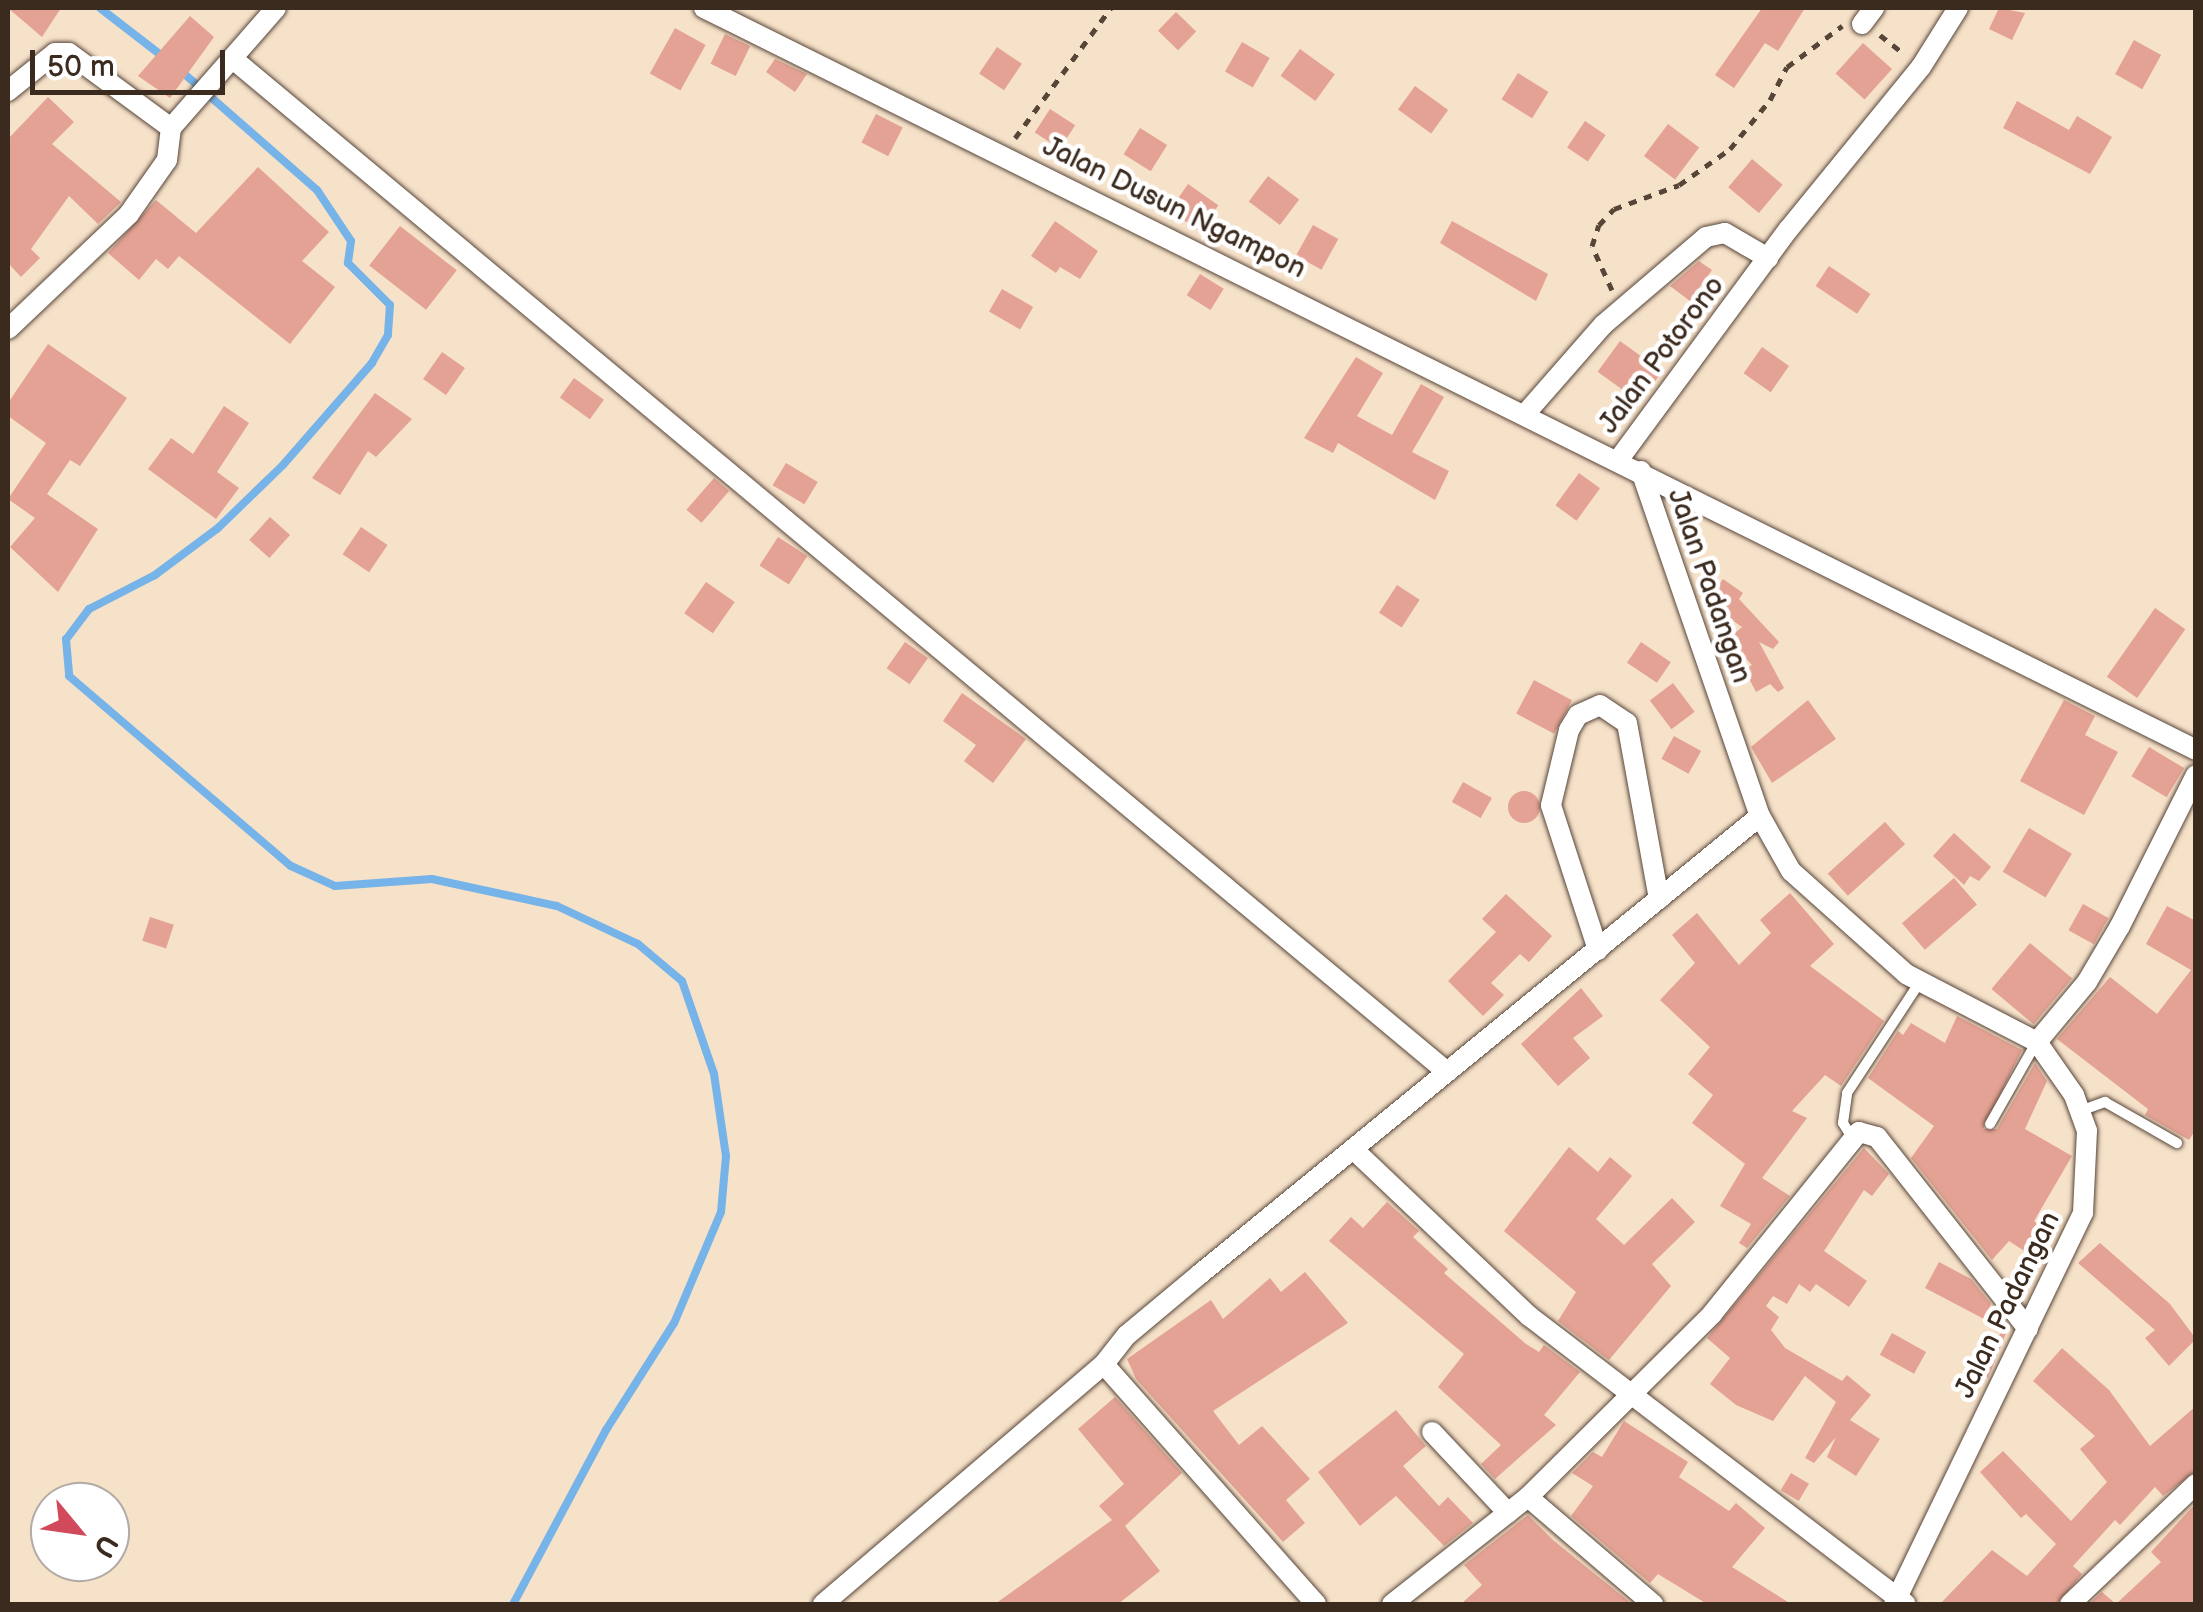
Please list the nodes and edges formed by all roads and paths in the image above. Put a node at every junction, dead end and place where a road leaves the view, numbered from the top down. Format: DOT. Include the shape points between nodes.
graph roads {
  1 [pos="276,8"];
  2 [pos="704,8"];
  3 [pos="1110,8"];
  4 [pos="1958,8"];
  5 [pos="1868,16"];
  6 [pos="233,59"];
  7 [pos="1921,67"];
  8 [pos="15,69"];
  9 [pos="8,92"];
  10 [pos="171,128"];
  11 [pos="1003,155"];
  12 [pos="1768,258"];
  13 [pos="1621,308"];
  14 [pos="8,330"];
  15 [pos="1526,413"];
  16 [pos="1619,459"];
  17 [pos="1641,471"];
  18 [pos="2196,750"];
  19 [pos="2196,775"];
  20 [pos="1760,816"];
  21 [pos="1659,899"];
  22 [pos="1598,950"];
  23 [pos="1920,982"];
  24 [pos="2037,1042"];
  25 [pos="1446,1071"];
  26 [pos="2080,1111"];
  27 [pos="1990,1124"];
  28 [pos="1854,1140"];
  29 [pos="2177,1143"];
  30 [pos="1354,1150"];
  31 [pos="2028,1328"];
  32 [pos="1104,1364"];
  33 [pos="1630,1394"];
  34 [pos="1432,1432"];
  35 [pos="2196,1484"];
  36 [pos="1528,1496"];
  37 [pos="1508,1514"];
  38 [pos="1899,1602"];
  39 [pos="823,1604"];
  40 [pos="1316,1604"];
  41 [pos="1392,1604"];
  42 [pos="1654,1604"];
  43 [pos="2070,1604"];
  1 -- 6 [label="street"];
  2 -- 11 [label="street, Jalan Dusun Ngampon"];
  3 -- 11 [label="path"];
  4 -- 7 [label="street, Jalan Potorono"];
  5 -- 7 [label="path"];
  5 -- 13 [label="path" via="1816,40 1787,67 1752,126 1700,172 1614,209 1599,226 1592,246"];
  6 -- 10 [label="street"];
  6 -- 25 [label="street"];
  7 -- 12 [label="street, Jalan Potorono"];
  8 -- 9 [label="street"];
  8 -- 10 [label="street" via="69,53"];
  10 -- 14 [label="street" via="167,160 129,214"];
  11 -- 15 [label="street, Jalan Dusun Ngampon"];
  12 -- 13 [label="street" via="1725,233 1706,237"];
  12 -- 16 [label="street, Jalan Potorono"];
  13 -- 15 [label="street"];
  15 -- 16 [label="street, Jalan Dusun Ngampon"];
  16 -- 17 [label="street, Jalan Potorono"];
  17 -- 18 [label="street, Jalan Potorono"];
  17 -- 20 [label="street, Jalan Padangan"];
  19 -- 24 [label="street" via="2095,968"];
  20 -- 21 [label="street"];
  20 -- 23 [label="street, Jalan Padangan" via="1791,871 1852,932"];
  21 -- 22 [label="street"];
  21 -- 22 [label="street" via="1627,723 1600,704 1578,715 1569,730 1551,806"];
  22 -- 25 [label="street"];
  23 -- 24 [label="street, Jalan Padangan"];
  23 -- 28 [label="lane" via="1847,1093 1843,1123"];
  24 -- 26 [label="street, Jalan Padangan"];
  24 -- 27 [label="lane"];
  25 -- 30 [label="street"];
  26 -- 29 [label="lane" via="2101,1101"];
  26 -- 31 [label="street, Jalan Padangan" via="2087,1130 2083,1213"];
  28 -- 31 [label="street" via="1868,1131 1878,1137"];
  28 -- 33 [label="street" via="1728,1298"];
  30 -- 32 [label="street" via="1127,1335"];
  30 -- 33 [label="street" via="1530,1316"];
  31 -- 38 [label="street, Jalan Padangan"];
  32 -- 39 [label="street"];
  32 -- 40 [label="street"];
  33 -- 36 [label="street"];
  33 -- 38 [label="street"];
  34 -- 37 [label="street"];
  35 -- 43 [label="street"];
  36 -- 37 [label="street"];
  36 -- 42 [label="street"];
  37 -- 41 [label="street"];
}
